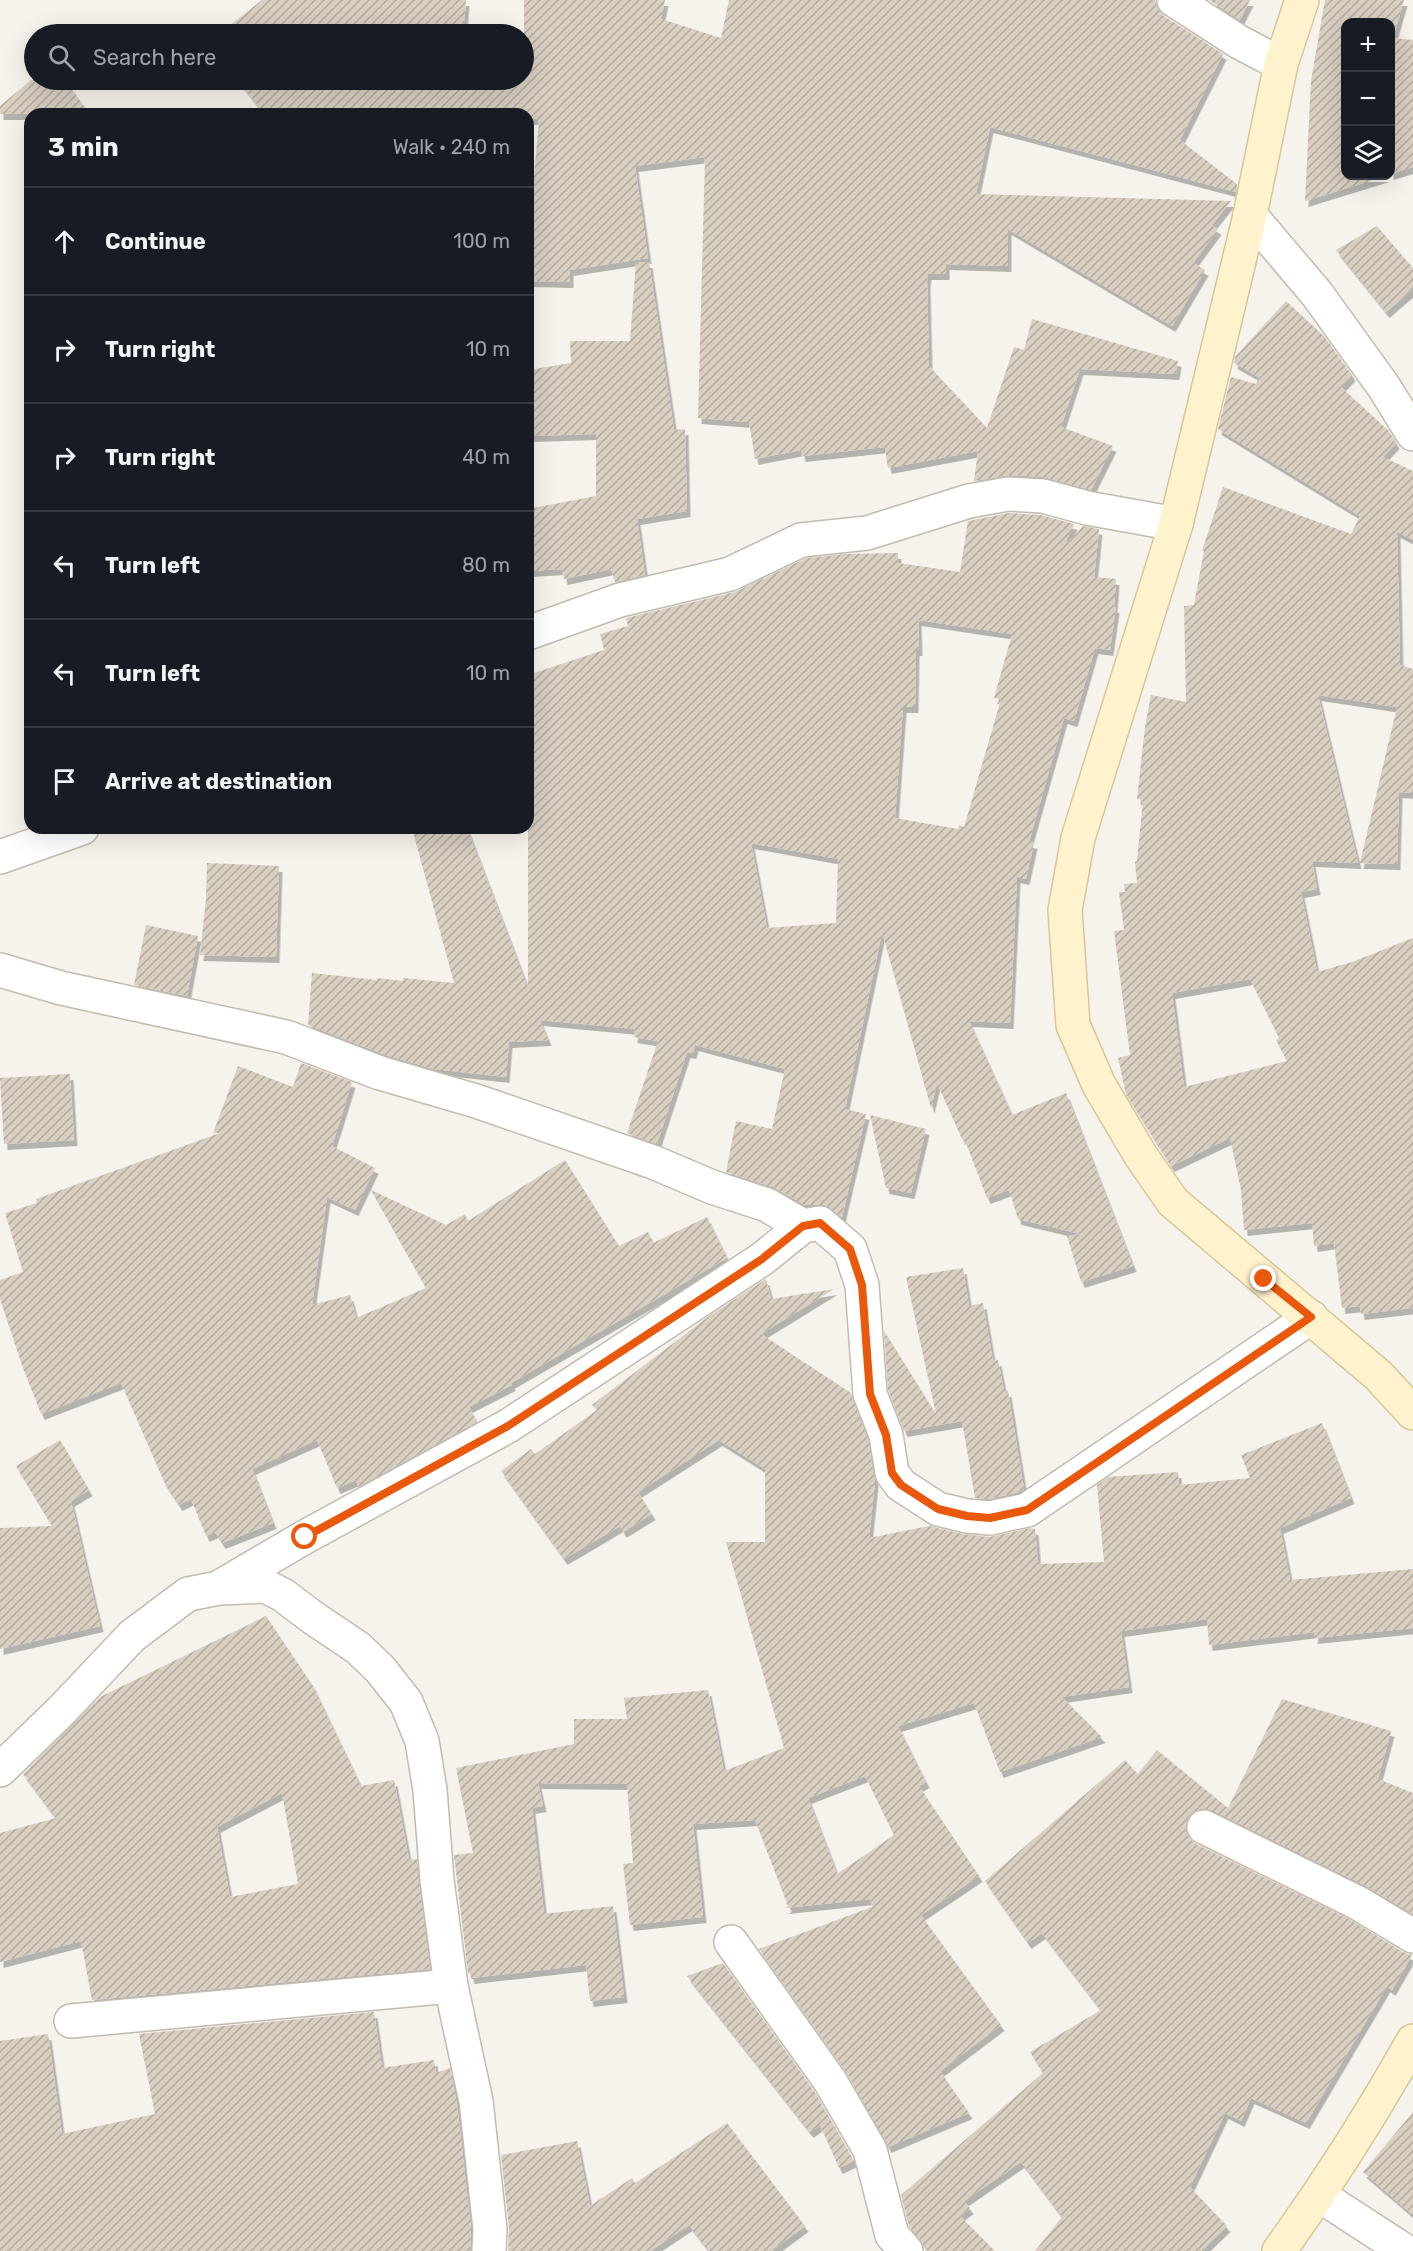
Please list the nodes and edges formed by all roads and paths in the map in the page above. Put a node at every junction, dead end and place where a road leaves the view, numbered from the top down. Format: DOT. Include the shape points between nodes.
graph roads {
  1 [pos="1174,0"];
  2 [pos="1302,0"];
  3 [pos="1281,64"];
  4 [pos="1250,215"];
  5 [pos="1413,434"];
  6 [pos="1176,524"];
  7 [pos="534,631"];
  8 [pos="65,834"];
  9 [pos="0,857"];
  10 [pos="0,970"];
  11 [pos="803,1226"];
  12 [pos="1311,1317"];
  13 [pos="1413,1413"];
  14 [pos="219,1588"];
  15 [pos="0,1770"];
  16 [pos="1204,1827"];
  17 [pos="1413,1936"];
  18 [pos="731,1942"];
  19 [pos="451,1986"];
  20 [pos="71,2021"];
  21 [pos="1413,2041"];
  22 [pos="1319,2196"];
  23 [pos="489,2251"];
  24 [pos="906,2251"];
  25 [pos="1279,2251"];
  26 [pos="1405,2251"];
  1 -- 3 [label="street"];
  2 -- 3 [label="main road"];
  3 -- 4 [label="main road"];
  4 -- 5 [label="street" via="1317,294"];
  4 -- 6 [label="main road"];
  6 -- 7 [label="street" via="1043,496 1008,494 969,501 867,533 801,540 730,574 620,600"];
  6 -- 12 [label="main road" via="1078,838 1065,910 1073,1025 1099,1085 1173,1202"];
  8 -- 9 [label="street"];
  10 -- 11 [label="street" via="61,988 286,1037 380,1073 476,1101 653,1162 767,1205"];
  11 -- 12 [label="street" via="820,1223 850,1249 862,1285 870,1394 886,1435 892,1473 901,1485 938,1509 967,1516 990,1518 1027,1510"];
  11 -- 14 [label="street" via="762,1259 508,1426"];
  12 -- 13 [label="main road" via="1378,1375"];
  14 -- 15 [label="street" via="188,1594 132,1636"];
  14 -- 19 [label="street" via="265,1586 283,1595 358,1648 406,1702 422,1741"];
  16 -- 17 [label="street" via="1358,1903"];
  18 -- 24 [label="street" via="830,2081 870,2150 892,2235"];
  19 -- 20 [label="street"];
  19 -- 23 [label="street" via="476,2101"];
  21 -- 22 [label="main road"];
  22 -- 25 [label="main road"];
  22 -- 26 [label="street"];
}
